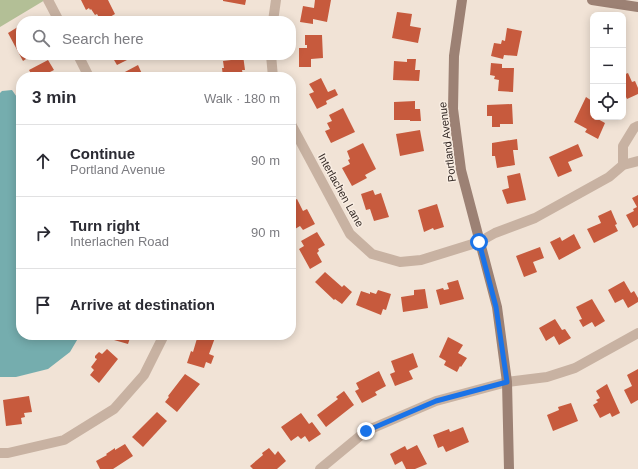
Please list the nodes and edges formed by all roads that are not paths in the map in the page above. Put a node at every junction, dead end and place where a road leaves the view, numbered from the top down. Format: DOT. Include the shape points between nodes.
graph roads {
  1 [pos="48,0"];
  2 [pos="276,0"];
  3 [pos="462,0"];
  4 [pos="592,0"];
  5 [pos="638,8"];
  6 [pos="56,16"];
  7 [pos="274,16"];
  8 [pos="80,60"];
  9 [pos="271,60"];
  10 [pos="86,72"];
  11 [pos="273,72"];
  12 [pos="638,126"];
  13 [pos="296,133"];
  14 [pos="638,161"];
  15 [pos="623,165"];
  16 [pos="479,242"];
  17 [pos="638,333"];
  18 [pos="162,340"];
  19 [pos="507,382"];
  20 [pos="0,453"];
  21 [pos="320,469"];
  22 [pos="509,469"];
  1 -- 6 [label="street"];
  2 -- 7 [label="street"];
  3 -- 16 [label="street, Portland Avenue" via="454,56 453,109 461,170"];
  4 -- 5 [label="street"];
  8 -- 10 [label="street"];
  9 -- 11 [label="street"];
  12 -- 15 [label="street" via="623,146"];
  13 -- 16 [label="street, Interlachen Lane" via="350,234 372,254 400,262 420,260"];
  14 -- 15 [label="street, Interlachen Lane"];
  15 -- 16 [label="street, Interlachen Lane" via="609,178 535,218"];
  16 -- 19 [label="street, Portland Avenue" via="496,307"];
  17 -- 19 [label="street" via="574,368 547,377"];
  18 -- 20 [label="street" via="144,375 114,409 64,440"];
  19 -- 21 [label="street" via="436,401 366,431"];
  19 -- 22 [label="street, Portland Avenue"];
}
